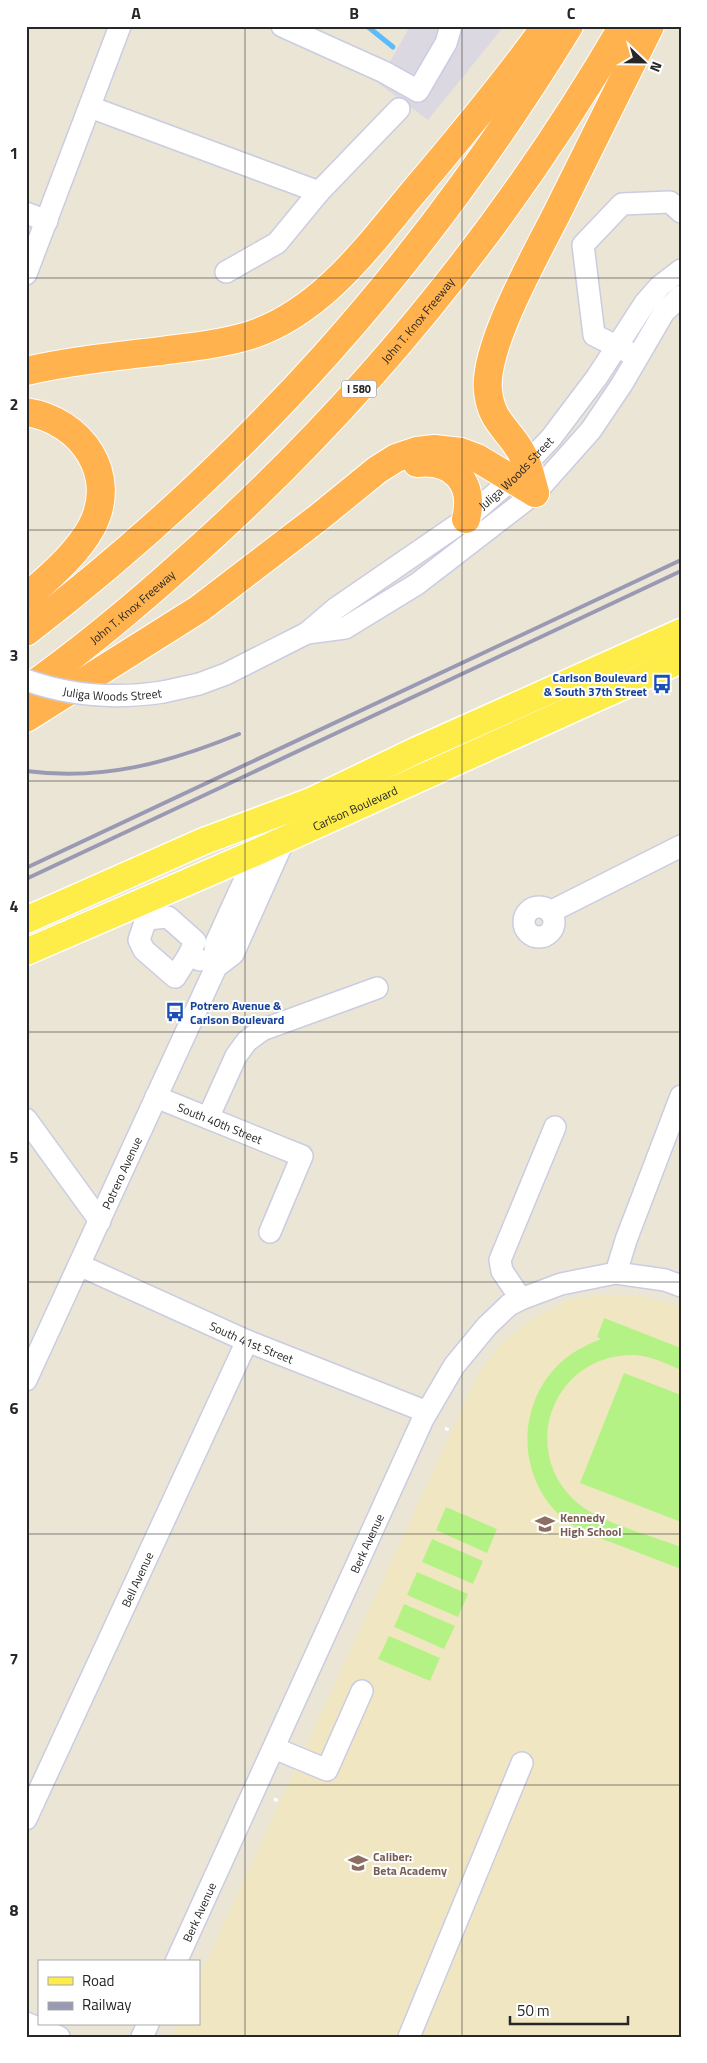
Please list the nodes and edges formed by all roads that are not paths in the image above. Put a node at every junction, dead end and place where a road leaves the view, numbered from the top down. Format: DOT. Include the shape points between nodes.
graph roads {
  1 [pos="120,26"];
  2 [pos="282,26"];
  3 [pos="451,26"];
  4 [pos="546,26"];
  5 [pos="569,26"];
  6 [pos="623,26"];
  7 [pos="650,26"];
  8 [pos="90,107"];
  9 [pos="399,109"];
  10 [pos="319,192"];
  11 [pos="681,212"];
  12 [pos="26,213"];
  13 [pos="47,221"];
  14 [pos="681,270"];
  15 [pos="226,272"];
  16 [pos="26,274"];
  17 [pos="681,296"];
  18 [pos="617,347"];
  19 [pos="637,357"];
  20 [pos="26,371"];
  21 [pos="26,412"];
  22 [pos="519,472"];
  23 [pos="535,493"];
  24 [pos="348,494"];
  25 [pos="466,519"];
  26 [pos="26,598"];
  27 [pos="26,632"];
  28 [pos="681,632"];
  29 [pos="306,633"];
  30 [pos="681,660"];
  31 [pos="26,680"];
  32 [pos="26,690"];
  33 [pos="26,718"];
  34 [pos="276,815"];
  35 [pos="284,840"];
  36 [pos="681,846"];
  37 [pos="257,852"];
  38 [pos="142,911"];
  39 [pos="550,912"];
  40 [pos="26,920"];
  41 [pos="26,952"];
  42 [pos="189,954"];
  43 [pos="216,967"];
  44 [pos="377,988"];
  45 [pos="681,1096"];
  46 [pos="156,1097"];
  47 [pos="208,1118"];
  48 [pos="27,1120"];
  49 [pos="555,1127"];
  50 [pos="100,1221"];
  51 [pos="270,1232"];
  52 [pos="80,1265"];
  53 [pos="616,1273"];
  54 [pos="681,1286"];
  55 [pos="521,1299"];
  56 [pos="247,1341"];
  57 [pos="26,1380"];
  58 [pos="427,1412"];
  59 [pos="362,1691"];
  60 [pos="274,1748"];
  61 [pos="522,1763"];
  62 [pos="26,1819"];
  63 [pos="177,1960"];
  64 [pos="26,2023"];
  65 [pos="59,2037"];
  66 [pos="409,2037"];
  1 -- 8 [label="street"];
  2 -- 3 [label="street" via="418,91 446,43"];
  4 -- 20 [label="highway" via="473,122 354,262 324,293 296,313 267,328 226,341"];
  5 -- 27 [label="highway" via="454,198 329,352 190,494 112,563"];
  6 -- 32 [label="highway, John T. Knox Freeway / I 580" via="574,108 515,194 431,305 369,378 217,533 113,623"];
  7 -- 22 [label="highway" via="520,288 491,358 488,383 491,407 498,422 520,448"];
  8 -- 10 [label="street"];
  8 -- 13 [label="street"];
  9 -- 10 [label="street"];
  10 -- 15 [label="street" via="277,242"];
  11 -- 18 [label="street" via="670,202 622,204 583,245 594,335"];
  12 -- 13 [label="street"];
  13 -- 16 [label="street"];
  14 -- 18 [label="street, Juliga Woods Street" via="645,303"];
  17 -- 19 [label="street, Juliga Woods Street" via="664,312"];
  18 -- 19 [label="street"];
  18 -- 22 [label="street, Juliga Woods Street" via="565,422"];
  19 -- 23 [label="street, Juliga Woods Street" via="591,430"];
  21 -- 26 [label="highway" via="59,422 79,438 93,458 101,483 96,518 84,539"];
  22 -- 23 [label="highway"];
  22 -- 24 [label="highway" via="452,450 434,449 390,461"];
  22 -- 25 [label="street, Juliga Woods Street"];
  23 -- 29 [label="street, Juliga Woods Street" via="417,584 344,628"];
  24 -- 25 [label="highway" via="404,466 426,462 439,464 456,472 466,487 469,502"];
  24 -- 33 [label="highway" via="199,608"];
  25 -- 29 [label="street, Juliga Woods Street" via="335,609"];
  28 -- 34 [label="main road, Carlson Boulevard"];
  29 -- 31 [label="street, Juliga Woods Street, bridge" via="226,674 163,692 100,695 58,690"];
  30 -- 35 [label="main road, Carlson Boulevard"];
  34 -- 35 [label="street"];
  34 -- 37 [label="street, Potrero Avenue"];
  34 -- 40 [label="main road, Carlson Boulevard" via="204,841"];
  35 -- 37 [label="main road, Carlson Boulevard"];
  35 -- 43 [label="street, Potrero Avenue" via="233,954"];
  36 -- 39 [label="street"];
  37 -- 38 [label="main road, Carlson Boulevard"];
  37 -- 43 [label="street, Potrero Avenue" via="215,945"];
  38 -- 41 [label="main road, Carlson Boulevard"];
  38 -- 42 [label="street" via="168,917 195,941"];
  38 -- 42 [label="street" via="140,940 144,950 175,977"];
  42 -- 43 [label="street"];
  43 -- 46 [label="street, Potrero Avenue"];
  44 -- 47 [label="street" via="262,1030 247,1041 236,1056"];
  45 -- 53 [label="street"];
  46 -- 47 [label="street, South 40th Street"];
  46 -- 50 [label="street, Potrero Avenue"];
  47 -- 51 [label="street, South 40th Street" via="302,1156"];
  48 -- 50 [label="street"];
  49 -- 55 [label="street" via="500,1260 502,1271"];
  50 -- 52 [label="street, Potrero Avenue"];
  52 -- 56 [label="street, South 41st Street"];
  52 -- 57 [label="street, Potrero Avenue"];
  53 -- 54 [label="street, Berk Avenue" via="665,1280"];
  53 -- 55 [label="street, Berk Avenue" via="561,1284"];
  55 -- 58 [label="street, Berk Avenue" via="509,1305 476,1339 454,1366"];
  56 -- 58 [label="street, South 41st Street"];
  56 -- 62 [label="street, Bell Avenue"];
  58 -- 60 [label="street, Berk Avenue"];
  59 -- 60 [label="street" via="327,1770"];
  60 -- 63 [label="street, Berk Avenue"];
  61 -- 66 [label="street"];
  64 -- 65 [label="street"];
}
